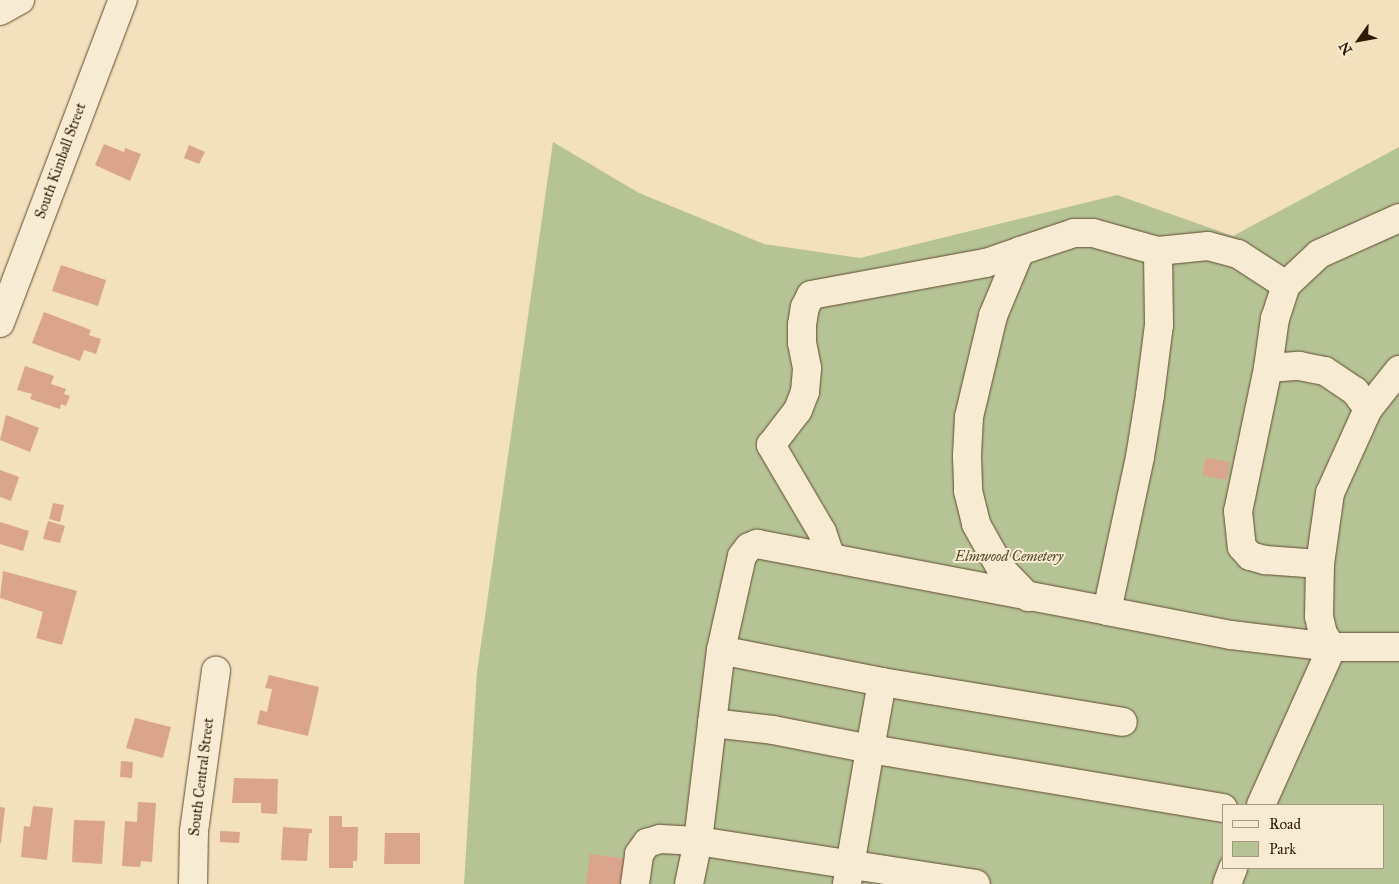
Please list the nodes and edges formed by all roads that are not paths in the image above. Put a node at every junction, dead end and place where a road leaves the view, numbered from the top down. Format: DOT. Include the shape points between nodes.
graph roads {
  1 [pos="20,0"];
  2 [pos="123,0"];
  3 [pos="0,11"];
  4 [pos="1399,218"];
  5 [pos="1020,251"];
  6 [pos="1158,251"];
  7 [pos="1286,285"];
  8 [pos="0,323"];
  9 [pos="1268,368"];
  10 [pos="1399,370"];
  11 [pos="1368,409"];
  12 [pos="831,558"];
  13 [pos="1320,564"];
  14 [pos="1028,597"];
  15 [pos="1107,611"];
  16 [pos="1332,647"];
  17 [pos="1399,647"];
  18 [pos="720,650"];
  19 [pos="216,670"];
  20 [pos="882,682"];
  21 [pos="1123,722"];
  22 [pos="712,723"];
  23 [pos="870,749"];
  24 [pos="1261,804"];
  25 [pos="1222,808"];
  26 [pos="698,841"];
  27 [pos="1233,869"];
  28 [pos="849,874"];
  29 [pos="193,884"];
  30 [pos="635,884"];
  31 [pos="689,884"];
  32 [pos="976,884"];
  33 [pos="1226,884"];
  1 -- 3 [label="street"];
  2 -- 8 [label="street, South Kimball Street"];
  4 -- 7 [label="street" via="1318,254"];
  5 -- 6 [label="street" via="1074,233 1093,232"];
  5 -- 12 [label="street" via="986,263 810,295 804,307 802,324 807,368 805,392 798,410 771,445 822,532"];
  5 -- 14 [label="street" via="993,316 969,417 967,456 968,491 976,524 1001,569"];
  6 -- 7 [label="street" via="1208,246 1238,254"];
  6 -- 15 [label="street" via="1159,325 1150,395"];
  7 -- 9 [label="street" via="1275,318"];
  9 -- 11 [label="street" via="1299,366 1325,371 1355,391"];
  9 -- 13 [label="street" via="1238,511 1242,547 1250,556 1265,560"];
  10 -- 11 [label="street"];
  11 -- 13 [label="street" via="1330,493"];
  12 -- 14 [label="street"];
  12 -- 18 [label="street" via="757,544 749,546 742,556 735,579"];
  13 -- 16 [label="street" via="1319,616 1323,634"];
  14 -- 15 [label="street"];
  15 -- 16 [label="street" via="1222,634"];
  16 -- 17 [label="street"];
  16 -- 24 [label="street"];
  18 -- 20 [label="street"];
  18 -- 22 [label="street"];
  19 -- 29 [label="street, South Central Street" via="194,831"];
  20 -- 21 [label="street"];
  20 -- 23 [label="street"];
  22 -- 23 [label="street" via="773,730"];
  22 -- 26 [label="street"];
  23 -- 25 [label="street"];
  23 -- 28 [label="street"];
  26 -- 28 [label="street"];
  26 -- 30 [label="street" via="647,843 639,854"];
  26 -- 31 [label="street"];
  27 -- 33 [label="street"];
  28 -- 32 [label="street"];
}
